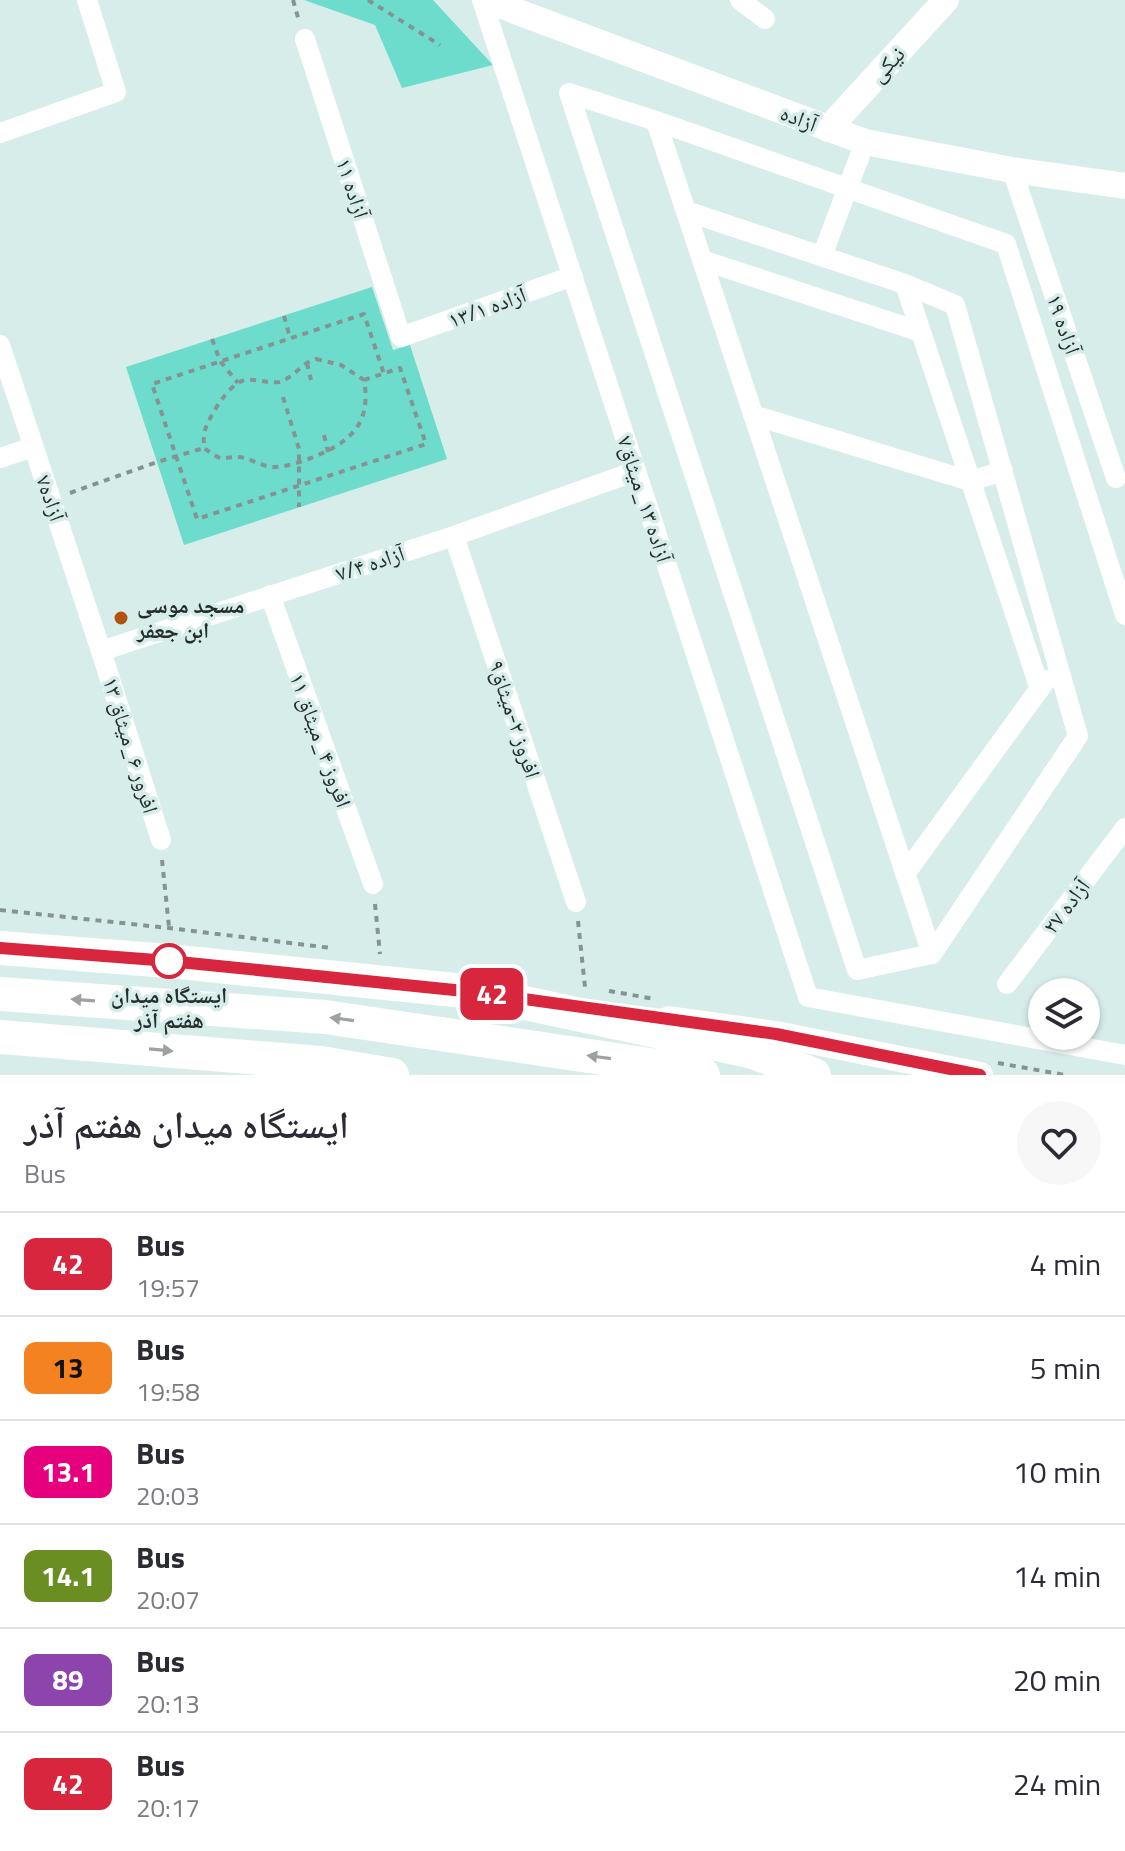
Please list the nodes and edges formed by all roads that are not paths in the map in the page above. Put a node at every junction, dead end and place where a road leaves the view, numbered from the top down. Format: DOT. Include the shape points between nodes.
graph roads {
  1 [pos="87,0"];
  2 [pos="484,0"];
  3 [pos="740,0"];
  4 [pos="946,0"];
  5 [pos="765,19"];
  6 [pos="305,39"];
  7 [pos="656,121"];
  8 [pos="828,129"];
  9 [pos="0,133"];
  10 [pos="865,142"];
  11 [pos="1012,170"];
  12 [pos="1125,186"];
  13 [pos="847,188"];
  14 [pos="686,211"];
  15 [pos="822,256"];
  16 [pos="702,260"];
  17 [pos="573,276"];
  18 [pos="905,284"];
  19 [pos="921,332"];
  20 [pos="401,337"];
  21 [pos="0,345"];
  22 [pos="753,415"];
  23 [pos="33,447"];
  24 [pos="0,458"];
  25 [pos="636,471"];
  26 [pos="1003,471"];
  27 [pos="1116,478"];
  28 [pos="970,481"];
  29 [pos="454,536"];
  30 [pos="270,595"];
  31 [pos="1125,615"];
  32 [pos="101,651"];
  33 [pos="1058,664"];
  34 [pos="1040,689"];
  35 [pos="1125,828"];
  36 [pos="161,840"];
  37 [pos="905,874"];
  38 [pos="373,884"];
  39 [pos="576,902"];
  40 [pos="0,948"];
  41 [pos="932,954"];
  42 [pos="1007,984"];
  43 [pos="474,992"];
  44 [pos="0,994"];
  45 [pos="0,1037"];
  46 [pos="1125,1055"];
  47 [pos="392,1075"];
  48 [pos="703,1075"];
  49 [pos="814,1075"];
  50 [pos="980,1075"];
  1 -- 9 [label="street" via="116,92"];
  2 -- 8 [label="street, آزاده"];
  2 -- 17 [label="street, آزاده ۱۳_میثاق۷"];
  3 -- 5 [label="street"];
  4 -- 8 [label="street, نیکی"];
  6 -- 20 [label="street, آزاده ۱۱"];
  7 -- 13 [label="street"];
  7 -- 14 [label="street"];
  7 -- 41 [label="street" via="569,93 857,970"];
  8 -- 10 [label="street, آزاده"];
  10 -- 11 [label="street, آزاده"];
  10 -- 13 [label="street"];
  11 -- 12 [label="street, آزاده"];
  11 -- 27 [label="street, آزاده ۱۹"];
  13 -- 15 [label="street"];
  13 -- 31 [label="street" via="1006,244"];
  14 -- 15 [label="street"];
  14 -- 16 [label="street"];
  15 -- 18 [label="street"];
  16 -- 19 [label="street"];
  16 -- 22 [label="street"];
  17 -- 20 [label="street, آزاده ۱۳/۱"];
  17 -- 25 [label="street, آزاده ۱۳_میثاق۷"];
  18 -- 19 [label="street"];
  18 -- 26 [label="street" via="955,305"];
  19 -- 28 [label="street"];
  21 -- 23 [label="street, آزاده۷"];
  22 -- 28 [label="street"];
  22 -- 37 [label="street"];
  23 -- 24 [label="street"];
  23 -- 32 [label="street, آزاده۷"];
  25 -- 29 [label="street, آزاده ۷/۴"];
  25 -- 46 [label="street, آزاده ۱۳_میثاق۷" via="808,997"];
  26 -- 28 [label="street"];
  26 -- 33 [label="street"];
  28 -- 34 [label="street"];
  29 -- 30 [label="street, آزاده ۷/۴"];
  29 -- 39 [label="street, افروز ۲-میثاق۹"];
  30 -- 32 [label="street, آزاده ۷/۴"];
  30 -- 38 [label="street, افروز ۴_میثاق ۱۱"];
  32 -- 36 [label="street, افرور ۶_میثاق ۱۳"];
  33 -- 34 [label="street"];
  33 -- 41 [label="street" via="1078,736"];
  34 -- 37 [label="street"];
  35 -- 42 [label="street, آزاده ۲۷"];
  37 -- 41 [label="street"];
  40 -- 43 [label="highway"];
  43 -- 49 [label="highway" via="753,1052"];
  43 -- 50 [label="street" via="776,1034"];
  48 -- 44 [label="highway, one-way" via="325,1017"];
  45 -- 47 [label="highway, one-way" via="321,1063"];
}
